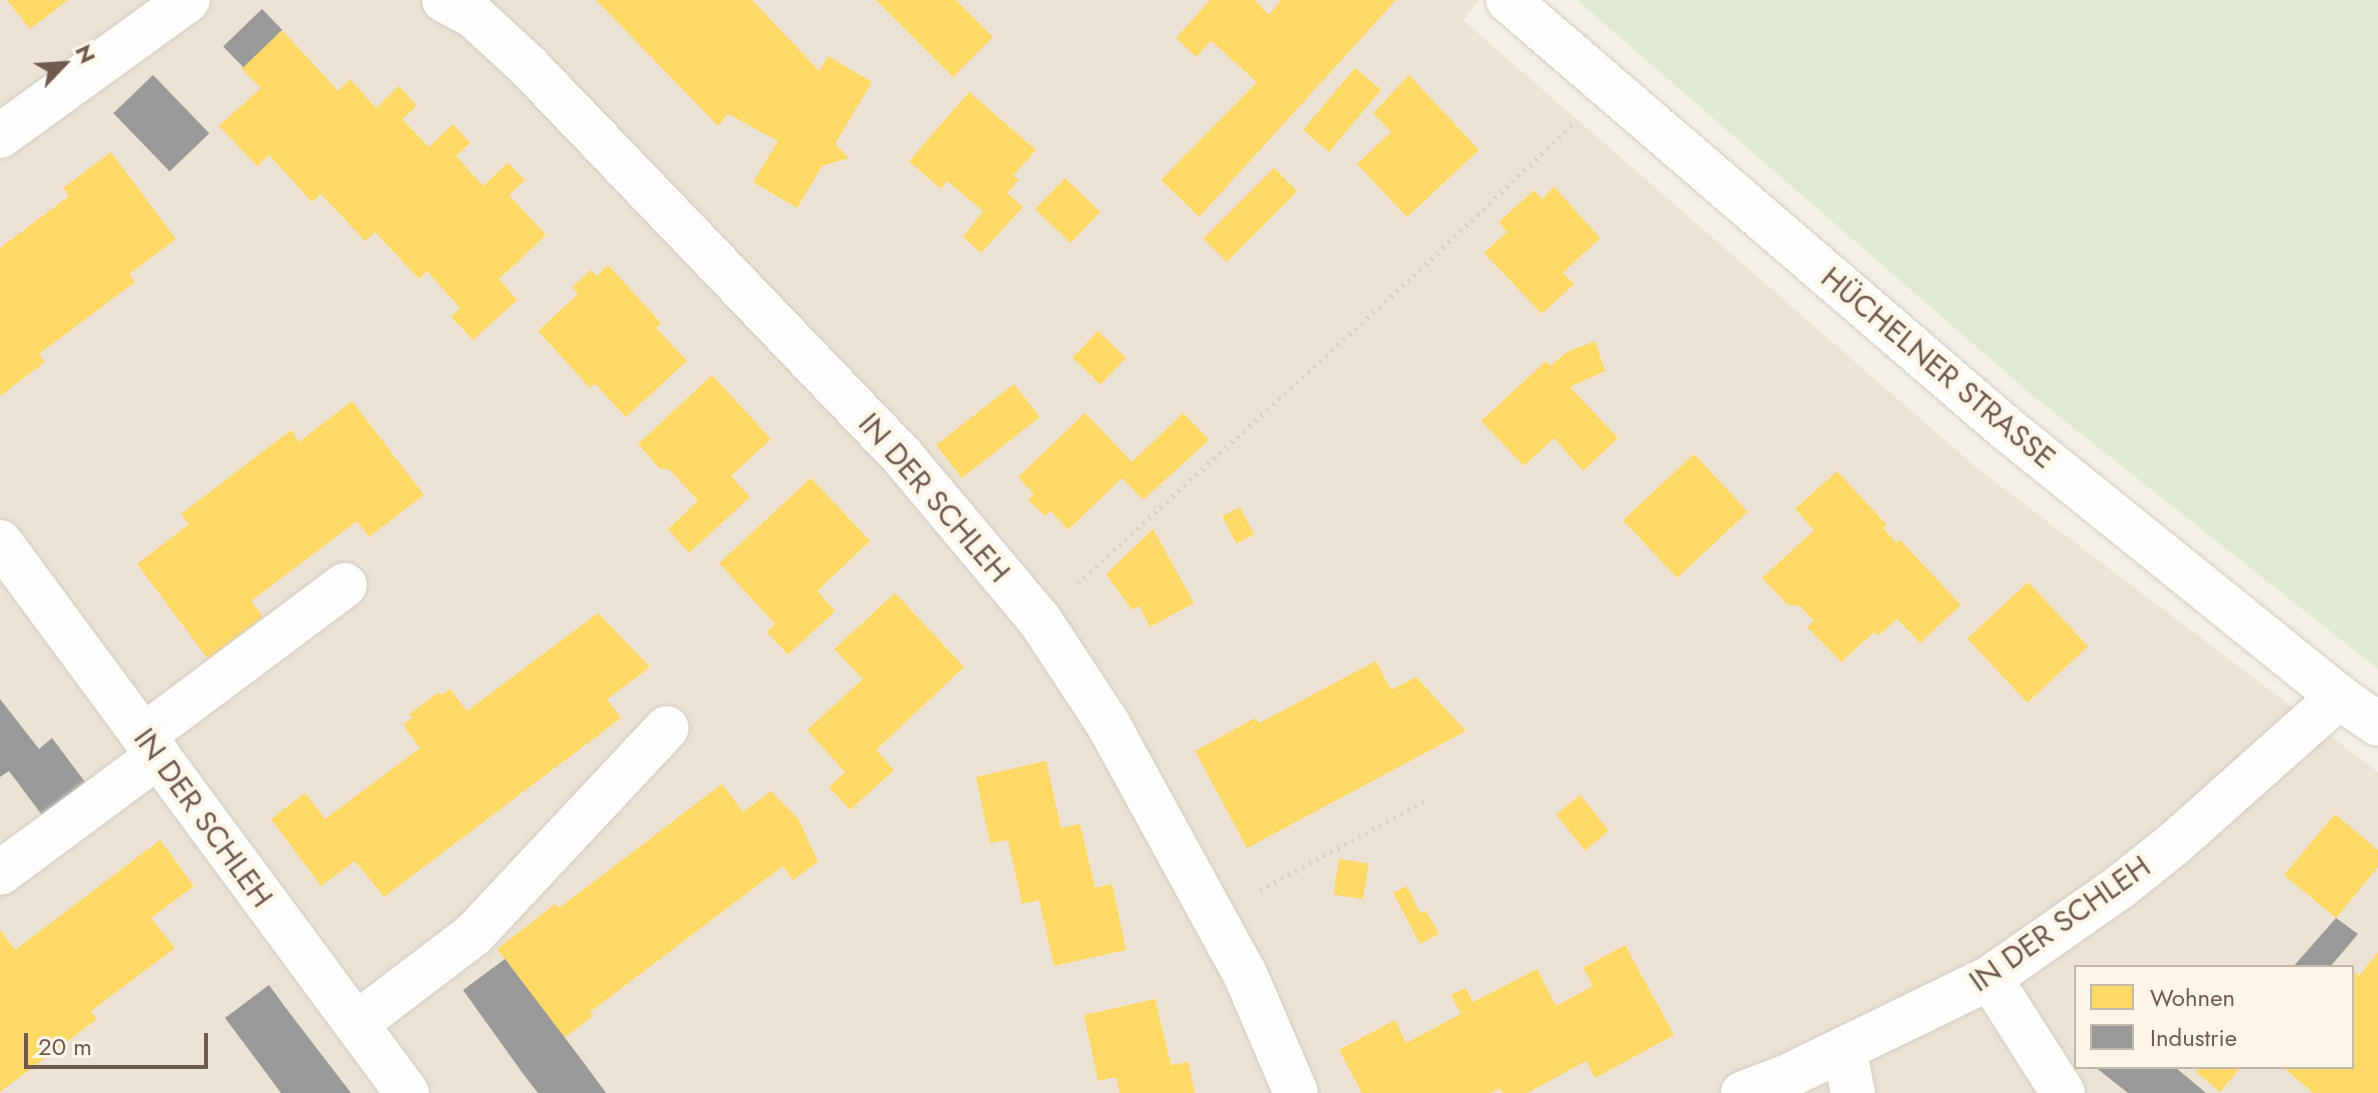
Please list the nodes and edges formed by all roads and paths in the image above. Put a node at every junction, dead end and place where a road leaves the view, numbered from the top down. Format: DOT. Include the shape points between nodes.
graph roads {
  1 [pos="188,0"];
  2 [pos="444,0"];
  3 [pos="1508,0"];
  4 [pos="1611,88"];
  5 [pos="0,136"];
  6 [pos="0,542"];
  7 [pos="345,585"];
  8 [pos="1039,619"];
  9 [pos="2339,697"];
  10 [pos="2378,724"];
  11 [pos="667,728"];
  12 [pos="150,746"];
  13 [pos="1428,799"];
  14 [pos="0,873"];
  15 [pos="1213,915"];
  16 [pos="1990,978"];
  17 [pos="356,1024"];
  18 [pos="1844,1049"];
  19 [pos="407,1093"];
  20 [pos="1296,1093"];
  21 [pos="1743,1093"];
  22 [pos="1853,1093"];
  23 [pos="2063,1093"];
  1 -- 5 [label="street"];
  2 -- 8 [label="street, IN DER SCHLEH" via="474,16 540,78 902,456"];
  3 -- 4 [label="street, HÜCHELNER STRASSE"];
  4 -- 8 [label="path"];
  4 -- 9 [label="street, HÜCHELNER STRASSE" via="2007,429"];
  6 -- 12 [label="street, IN DER SCHLEH"];
  7 -- 12 [label="street"];
  8 -- 15 [label="street, IN DER SCHLEH" via="1108,724"];
  9 -- 10 [label="street, HÜCHELNER STRASSE"];
  9 -- 16 [label="street, IN DER SCHLEH" via="2153,860"];
  11 -- 17 [label="street" via="474,934"];
  12 -- 14 [label="street"];
  12 -- 17 [label="street, IN DER SCHLEH"];
  13 -- 15 [label="path"];
  15 -- 20 [label="street, IN DER SCHLEH" via="1245,974"];
  16 -- 18 [label="street, IN DER SCHLEH"];
  16 -- 23 [label="street"];
  17 -- 19 [label="street, IN DER SCHLEH"];
  18 -- 21 [label="street, IN DER SCHLEH"];
  18 -- 22 [label="street"];
}
